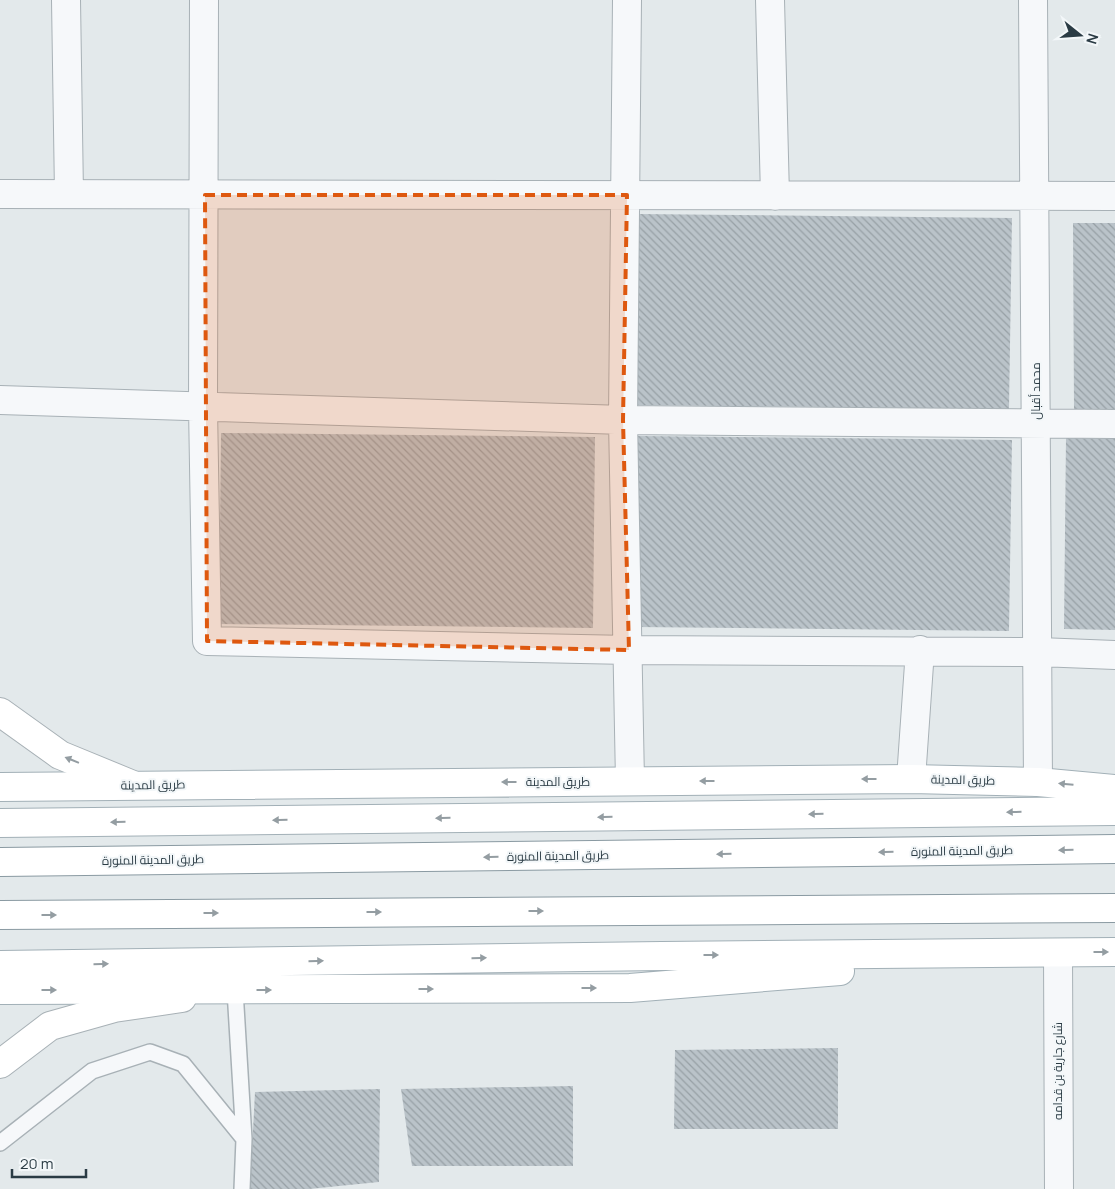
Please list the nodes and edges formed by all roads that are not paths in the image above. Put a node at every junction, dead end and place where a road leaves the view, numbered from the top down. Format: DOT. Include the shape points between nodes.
graph roads {
  1 [pos="66,0"];
  2 [pos="204,0"];
  3 [pos="628,0"];
  4 [pos="770,0"];
  5 [pos="1033,0"];
  6 [pos="0,194"];
  7 [pos="69,194"];
  8 [pos="205,195"];
  9 [pos="626,196"];
  10 [pos="775,196"];
  11 [pos="1035,196"];
  12 [pos="1115,196"];
  13 [pos="0,400"];
  14 [pos="203,407"];
  15 [pos="624,420"];
  16 [pos="1036,424"];
  17 [pos="1115,424"];
  18 [pos="629,650"];
  19 [pos="914,650"];
  20 [pos="1038,652"];
  21 [pos="1115,655"];
  22 [pos="0,712"];
  23 [pos="911,779"];
  24 [pos="630,781"];
  25 [pos="1038,782"];
  26 [pos="133,785"];
  27 [pos="0,787"];
  28 [pos="1115,789"];
  29 [pos="1115,811"];
  30 [pos="0,823"];
  31 [pos="1115,849"];
  32 [pos="0,862"];
  33 [pos="1115,908"];
  34 [pos="0,915"];
  35 [pos="1058,952"];
  36 [pos="1115,952"];
  37 [pos="0,965"];
  38 [pos="0,990"];
  39 [pos="235,990"];
  40 [pos="0,1064"];
  41 [pos="244,1138"];
  42 [pos="0,1143"];
  43 [pos="242,1189"];
  44 [pos="1059,1189"];
  1 -- 7 [label="street"];
  2 -- 8 [label="street"];
  3 -- 9 [label="street"];
  4 -- 10 [label="street"];
  5 -- 11 [label="street, محمد أقبال"];
  6 -- 7 [label="street"];
  7 -- 8 [label="street"];
  8 -- 9 [label="street"];
  8 -- 14 [label="street"];
  9 -- 10 [label="street"];
  9 -- 15 [label="street"];
  10 -- 11 [label="street"];
  11 -- 12 [label="street"];
  11 -- 16 [label="street, محمد أقبال"];
  13 -- 14 [label="street"];
  14 -- 15 [label="street"];
  14 -- 18 [label="street" via="207,641"];
  15 -- 16 [label="street"];
  15 -- 18 [label="street"];
  16 -- 17 [label="street"];
  16 -- 20 [label="street, محمد أقبال"];
  18 -- 19 [label="street"];
  18 -- 24 [label="street"];
  19 -- 20 [label="street"];
  19 -- 23 [label="street"];
  20 -- 21 [label="street"];
  20 -- 25 [label="street, محمد أقبال"];
  26 -- 22 [label="main road, one-way" via="60,755"];
  23 -- 24 [label="main road, طريق المدينة, one-way"];
  23 -- 25 [label="main road, طريق المدينة"];
  24 -- 26 [label="main road, طريق المدينة, one-way"];
  28 -- 25 [label="main road, طريق المدينة, one-way"];
  26 -- 27 [label="main road, طريق المدينة"];
  29 -- 30 [label="main road, one-way"];
  31 -- 32 [label="main road, طريق المدينة المنورة, one-way"];
  34 -- 33 [label="main road, one-way"];
  35 -- 36 [label="main road, one-way"];
  37 -- 35 [label="main road, one-way"];
  39 -- 35 [label="main road, one-way" via="630,988"];
  35 -- 44 [label="street, شارع جارية بن قدامه"];
  38 -- 39 [label="main road, one-way"];
  39 -- 40 [label="main road" via="114,1008 50,1026"];
  39 -- 41 [label="lane"];
  41 -- 42 [label="lane" via="183,1064 150,1052 92,1071"];
  41 -- 43 [label="lane"];
}
